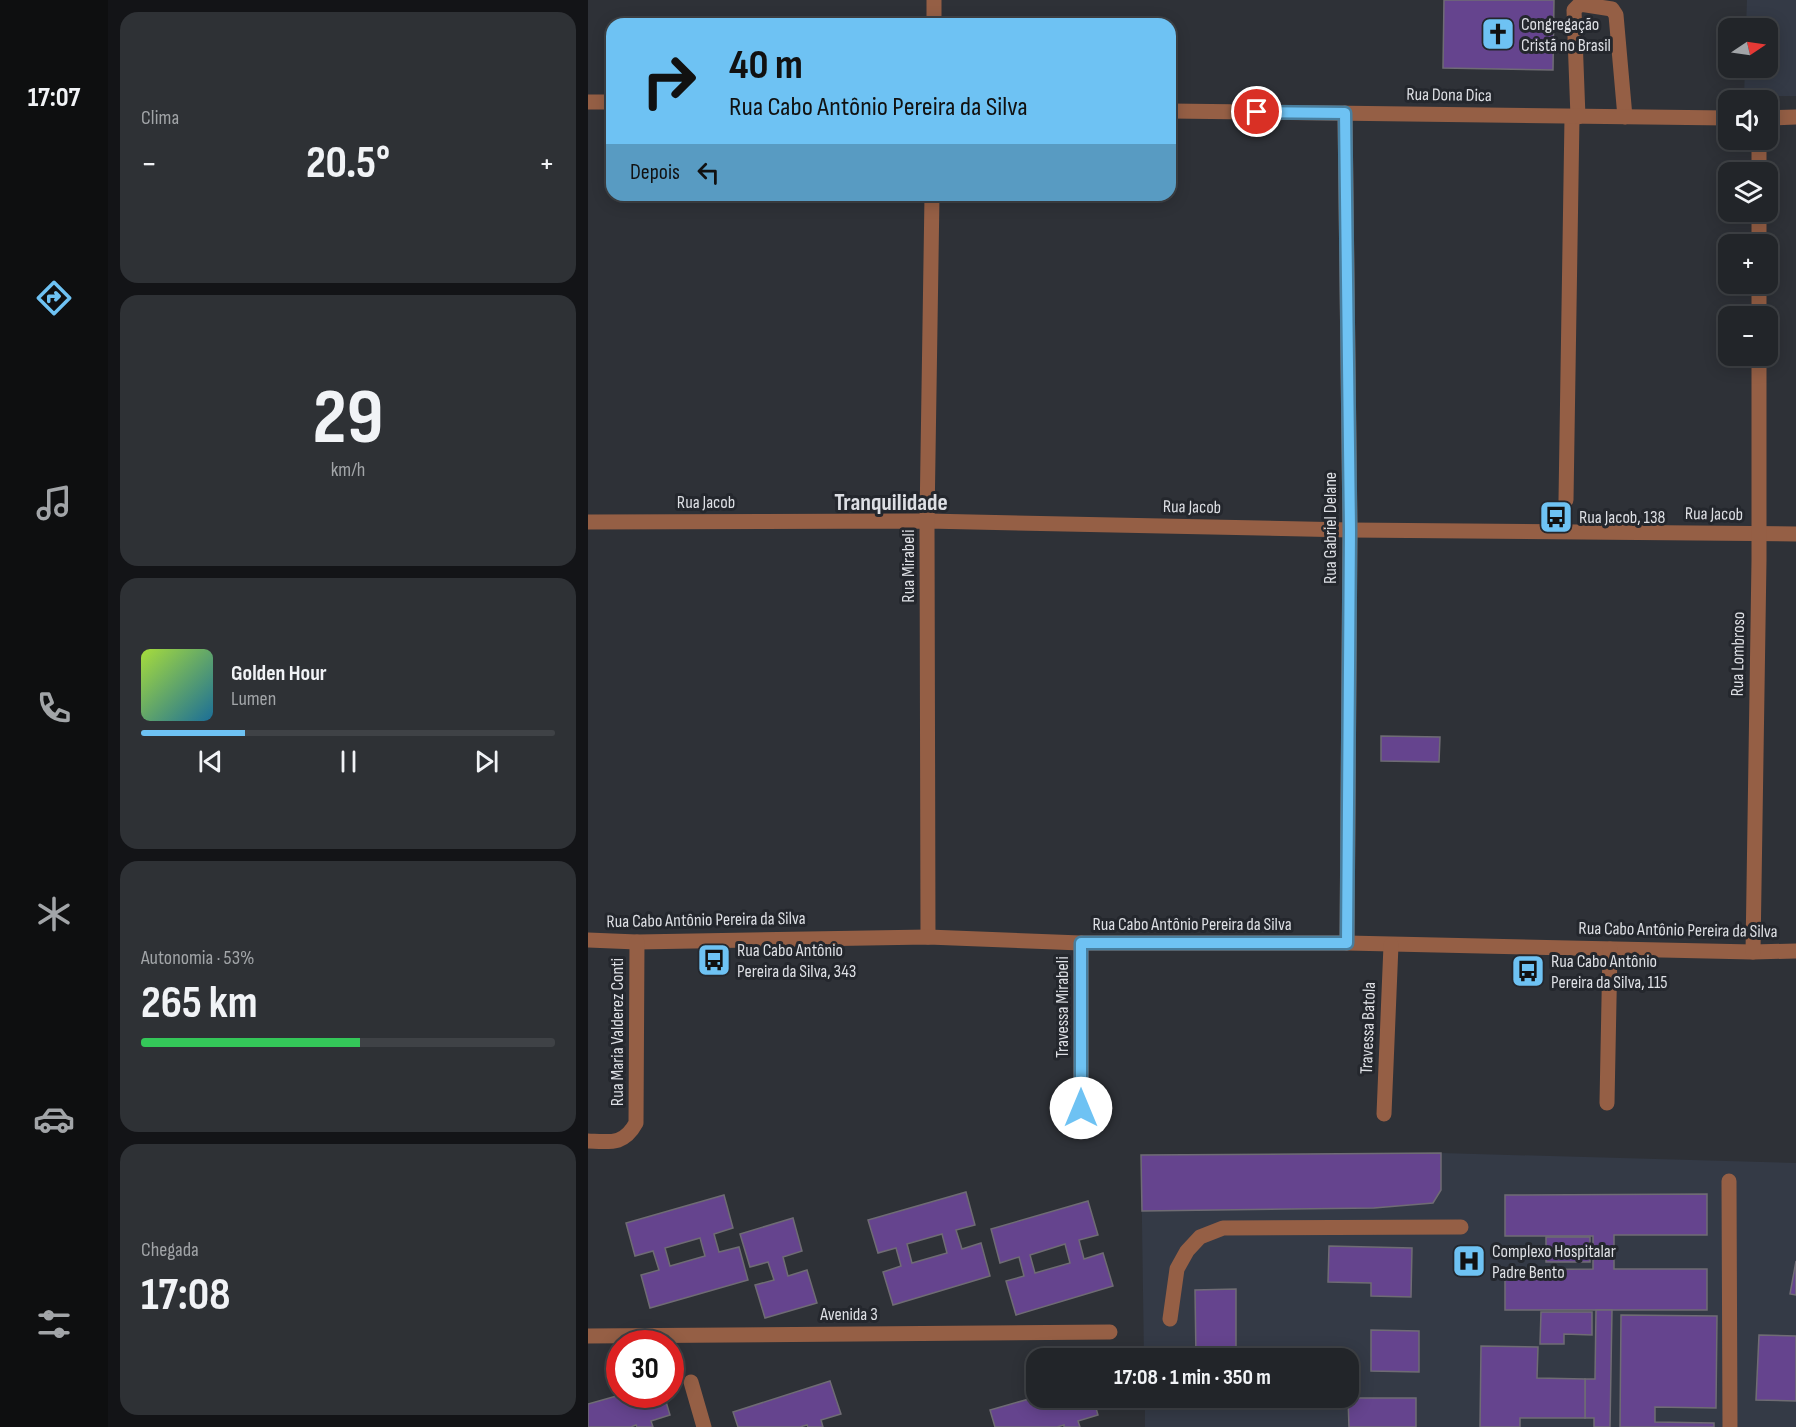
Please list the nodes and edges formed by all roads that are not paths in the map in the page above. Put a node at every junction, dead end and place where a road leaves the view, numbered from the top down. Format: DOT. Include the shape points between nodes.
graph roads {
  1 [pos="934,0"];
  2 [pos="934,18"];
  3 [pos="588,102"];
  4 [pos="606,102"];
  5 [pos="1176,111"];
  6 [pos="1345,113"];
  7 [pos="1575,117"];
  8 [pos="1625,117"];
  9 [pos="1796,117"];
  10 [pos="1718,118"];
  11 [pos="1778,118"];
  12 [pos="932,201"];
  13 [pos="1759,366"];
  14 [pos="1566,500"];
  15 [pos="927,521"];
  16 [pos="588,522"];
  17 [pos="1350,530"];
  18 [pos="1759,534"];
  19 [pos="1796,534"];
  20 [pos="928,937"];
  21 [pos="588,940"];
  22 [pos="637,942"];
  23 [pos="1081,943"];
  24 [pos="1347,943"];
  25 [pos="1391,945"];
  26 [pos="1610,949"];
  27 [pos="1796,951"];
  28 [pos="1753,952"];
  29 [pos="1607,1103"];
  30 [pos="1081,1108"];
  31 [pos="1384,1113"];
  32 [pos="588,1141"];
  33 [pos="1729,1181"];
  34 [pos="1461,1227"];
  35 [pos="1170,1319"];
  36 [pos="1110,1332"];
  37 [pos="588,1336"];
  38 [pos="691,1382"];
  39 [pos="704,1427"];
  40 [pos="1730,1427"];
  1 -- 2 [label="street"];
  3 -- 4 [label="street"];
  5 -- 6 [label="street, Rua Dona Dica"];
  6 -- 7 [label="street, Rua Dona Dica"];
  6 -- 17 [label="street, Rua Gabriel Delane"];
  7 -- 8 [label="street, Rua Dona Dica"];
  7 -- 8 [label="street" via="1574,10 1580,4 1612,9 1616,15"];
  7 -- 14 [label="street"];
  8 -- 10 [label="street, Rua Dona Dica"];
  9 -- 11 [label="street"];
  12 -- 15 [label="street, Rua Mirabeli"];
  13 -- 18 [label="street, Rua Lombroso"];
  15 -- 16 [label="street, Rua Jacob"];
  15 -- 17 [label="street, Rua Jacob"];
  15 -- 20 [label="street, Rua Mirabeli"];
  17 -- 18 [label="street, Rua Jacob"];
  17 -- 24 [label="street, Rua Gabriel Delane"];
  18 -- 19 [label="street, Rua Jacob"];
  18 -- 28 [label="street, Rua Lombroso"];
  20 -- 22 [label="street, Rua Cabo Antônio Pereira da Silva"];
  20 -- 23 [label="street, Rua Cabo Antônio Pereira da Silva"];
  21 -- 22 [label="street, Rua Cabo Antônio Pereira da Silva"];
  22 -- 32 [label="street, Rua Maria Valderez Conti" via="636,1123 624,1138 614,1142"];
  23 -- 24 [label="street, Rua Cabo Antônio Pereira da Silva"];
  23 -- 30 [label="street, Travessa Mirabeli"];
  24 -- 25 [label="street, Rua Cabo Antônio Pereira da Silva"];
  25 -- 26 [label="street, Rua Cabo Antônio Pereira da Silva"];
  25 -- 31 [label="street, Travessa Batola"];
  26 -- 28 [label="street, Rua Cabo Antônio Pereira da Silva"];
  26 -- 29 [label="street"];
  27 -- 28 [label="street, Rua Cabo Antônio Pereira da Silva"];
  33 -- 40 [label="street"];
  34 -- 35 [label="street" via="1223,1227 1200,1237 1187,1251 1177,1269"];
  36 -- 37 [label="street, Avenida 3"];
  38 -- 39 [label="street"];
}
